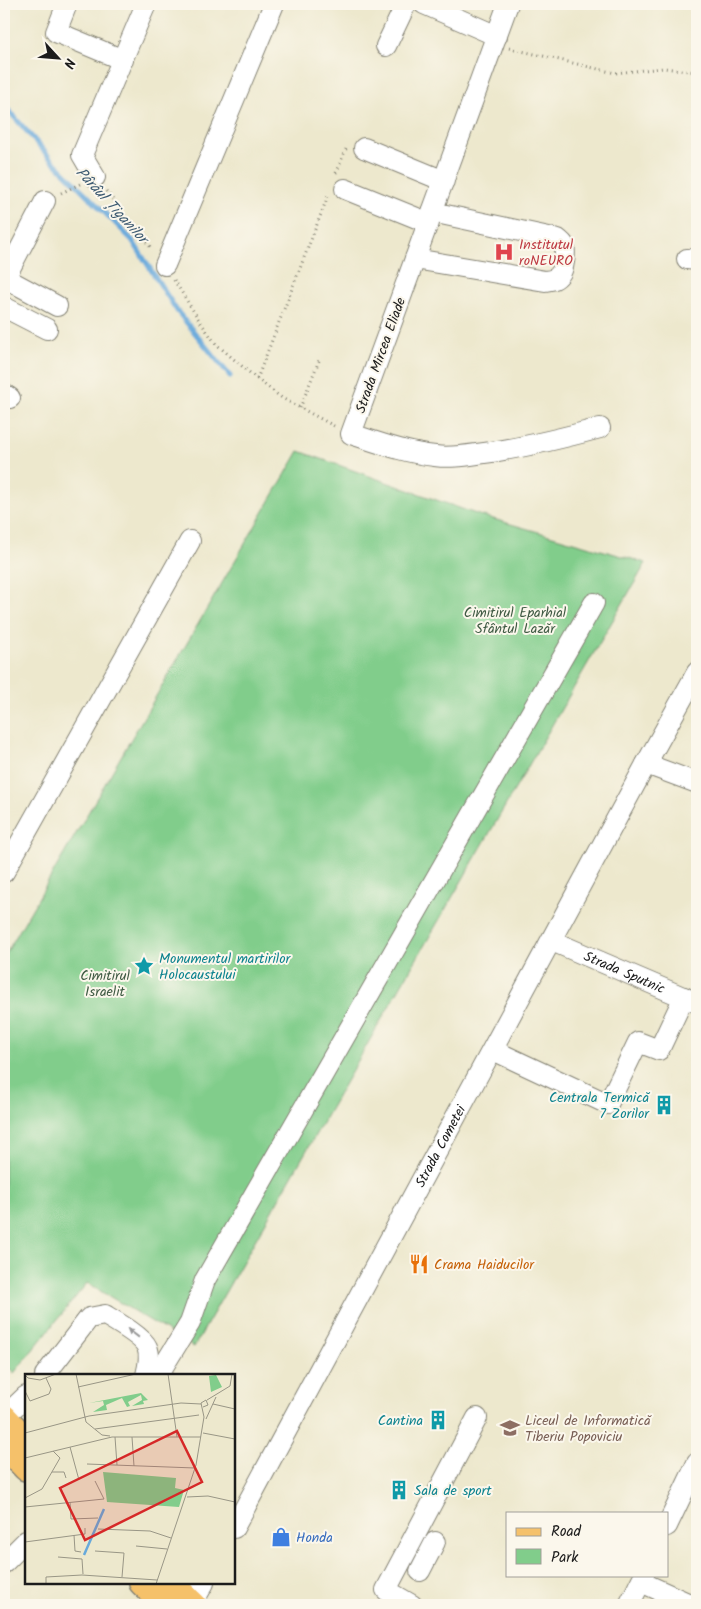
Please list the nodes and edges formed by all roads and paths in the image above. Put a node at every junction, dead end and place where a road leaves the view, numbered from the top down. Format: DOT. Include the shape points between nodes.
graph roads {
  1 [pos="67,4"];
  2 [pos="145,4"];
  3 [pos="274,4"];
  4 [pos="406,4"];
  5 [pos="424,4"];
  6 [pos="508,4"];
  7 [pos="495,40"];
  8 [pos="386,46"];
  9 [pos="123,60"];
  10 [pos="697,72"];
  11 [pos="355,146"];
  12 [pos="95,177"];
  13 [pos="444,181"];
  14 [pos="336,187"];
  15 [pos="45,201"];
  16 [pos="431,218"];
  17 [pos="415,259"];
  18 [pos="165,265"];
  19 [pos="4,279"];
  20 [pos="57,306"];
  21 [pos="4,307"];
  22 [pos="47,329"];
  23 [pos="320,358"];
  24 [pos="257,379"];
  25 [pos="300,408"];
  26 [pos="600,428"];
  27 [pos="351,434"];
  28 [pos="190,541"];
  29 [pos="594,603"];
  30 [pos="697,672"];
  31 [pos="646,764"];
  32 [pos="697,783"];
  33 [pos="4,872"];
  34 [pos="552,942"];
  35 [pos="690,1000"];
  36 [pos="493,1050"];
  37 [pos="46,1374"];
  38 [pos="146,1374"];
  39 [pos="159,1374"];
  40 [pos="25,1397"];
  41 [pos="4,1418"];
  42 [pos="478,1418"];
  43 [pos="25,1439"];
  44 [pos="4,1445"];
  45 [pos="697,1463"];
  46 [pos="25,1467"];
  47 [pos="668,1524"];
  48 [pos="235,1526"];
  49 [pos="25,1542"];
  50 [pos="410,1544"];
  51 [pos="4,1563"];
  52 [pos="420,1571"];
  53 [pos="642,1579"];
  54 [pos="143,1584"];
  55 [pos="173,1584"];
  56 [pos="197,1597"];
  57 [pos="165,1605"];
  58 [pos="412,1605"];
  59 [pos="629,1605"];
  60 [pos="692,1605"];
  1 -- 9 [label="street" via="56,32"];
  2 -- 9 [label="street"];
  3 -- 18 [label="street"];
  4 -- 8 [label="street"];
  5 -- 7 [label="street"];
  6 -- 7 [label="street, Strada Mircea Eliade"];
  7 -- 10 [label="path" via="615,73 664,68"];
  7 -- 13 [label="street, Strada Mircea Eliade"];
  9 -- 12 [label="street" via="82,155"];
  11 -- 13 [label="street"];
  11 -- 14 [label="path"];
  12 -- 15 [label="path"];
  12 -- 18 [label="path"];
  13 -- 16 [label="street, Strada Mircea Eliade"];
  14 -- 16 [label="street"];
  14 -- 24 [label="path"];
  15 -- 19 [label="street"];
  16 -- 17 [label="street, Strada Mircea Eliade"];
  16 -- 17 [label="street" via="558,239 565,248 562,269 554,280 545,281"];
  17 -- 27 [label="street, Strada Mircea Eliade"];
  18 -- 24 [label="path" via="216,344"];
  19 -- 20 [label="street"];
  21 -- 22 [label="street"];
  23 -- 25 [label="path"];
  24 -- 25 [label="path"];
  25 -- 27 [label="path"];
  26 -- 27 [label="street" via="534,446 438,457 397,449"];
  28 -- 33 [label="street"];
  29 -- 39 [label="street" via="206,1280 190,1323"];
  30 -- 31 [label="street, Strada Cometei"];
  31 -- 32 [label="street"];
  31 -- 34 [label="street, Strada Cometei"];
  34 -- 35 [label="street, Strada Sputnic"];
  34 -- 36 [label="street, Strada Cometei"];
  35 -- 36 [label="street" via="659,1050 638,1042 608,1104"];
  36 -- 48 [label="street, Strada Cometei"];
  38 -- 37 [label="street, one-way" via="148,1347 105,1315 89,1318"];
  40 -- 41 [label="street"];
  41 -- 43 [label="main road"];
  42 -- 50 [label="street"];
  44 -- 46 [label="main road"];
  45 -- 47 [label="street"];
  49 -- 51 [label="street"];
  50 -- 52 [label="street" via="432,1548"];
  50 -- 58 [label="street" via="386,1590"];
  53 -- 59 [label="street"];
  53 -- 60 [label="street"];
  54 -- 57 [label="main road"];
  55 -- 56 [label="main road"];
}
